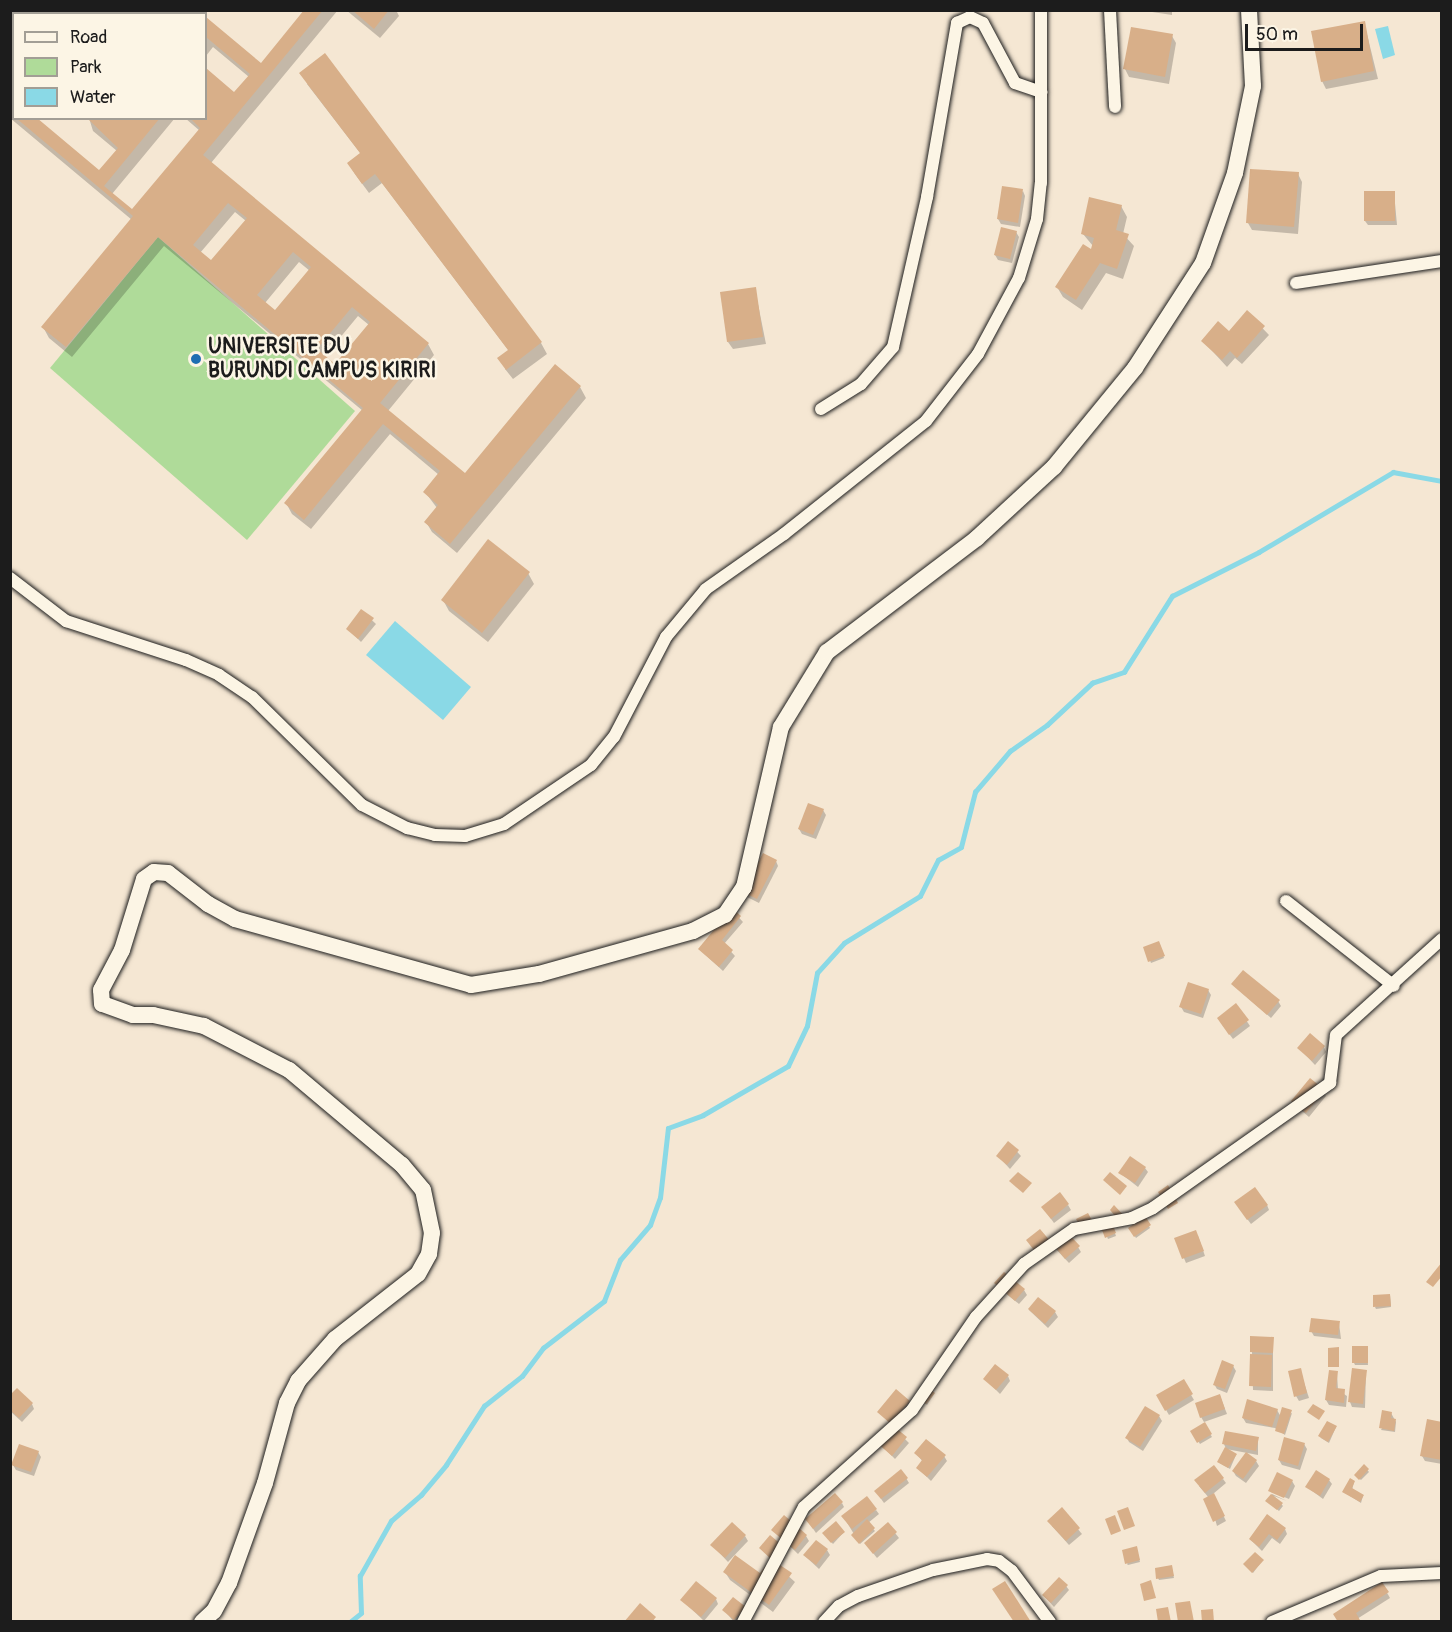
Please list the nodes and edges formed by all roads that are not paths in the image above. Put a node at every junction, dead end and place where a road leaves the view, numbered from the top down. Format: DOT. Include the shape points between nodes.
graph roads {
  1 [pos="1041,10"];
  2 [pos="1110,10"];
  3 [pos="1249,10"];
  4 [pos="969,14"];
  5 [pos="1041,92"];
  6 [pos="1115,107"];
  7 [pos="1442,261"];
  8 [pos="1296,283"];
  9 [pos="821,409"];
  10 [pos="10,578"];
  11 [pos="1286,901"];
  12 [pos="1442,939"];
  13 [pos="1394,986"];
  14 [pos="1442,1573"];
  15 [pos="202,1622"];
  16 [pos="743,1622"];
  17 [pos="824,1622"];
  18 [pos="1050,1622"];
  19 [pos="1272,1622"];
  1 -- 5 [label="street"];
  2 -- 6 [label="street"];
  3 -- 15 [label="street" via="1253,86 1235,172 1203,262 1135,368 1054,466 977,538 827,652 781,727 744,887 725,915 693,931 539,974 471,985 235,919 168,873 154,872 144,879 122,950 101,990 102,1004 134,1015 204,1026 289,1070 402,1165 423,1190 432,1233 429,1254 418,1274 335,1340 297,1381 229,1583"];
  4 -- 5 [label="street" via="990,33 1015,83"];
  4 -- 9 [label="street" via="953,31 927,197 893,347 861,384"];
  5 -- 10 [label="street" via="1041,183 1031,248 1014,288 955,387 926,421 784,534 706,589 666,637 614,737 591,765 504,824 465,836 435,835 407,828 362,806 252,697 219,675 186,660 66,621"];
  7 -- 8 [label="street"];
  11 -- 13 [label="street"];
  12 -- 13 [label="street"];
  13 -- 16 [label="street" via="1336,1035 1330,1083 1283,1119 1153,1208 1132,1218 1074,1229 1024,1264 976,1317 912,1410 804,1507"];
  14 -- 19 [label="street" via="1382,1576"];
  17 -- 18 [label="street" via="839,1606 858,1596 933,1570 987,1558 1012,1571"];
}
